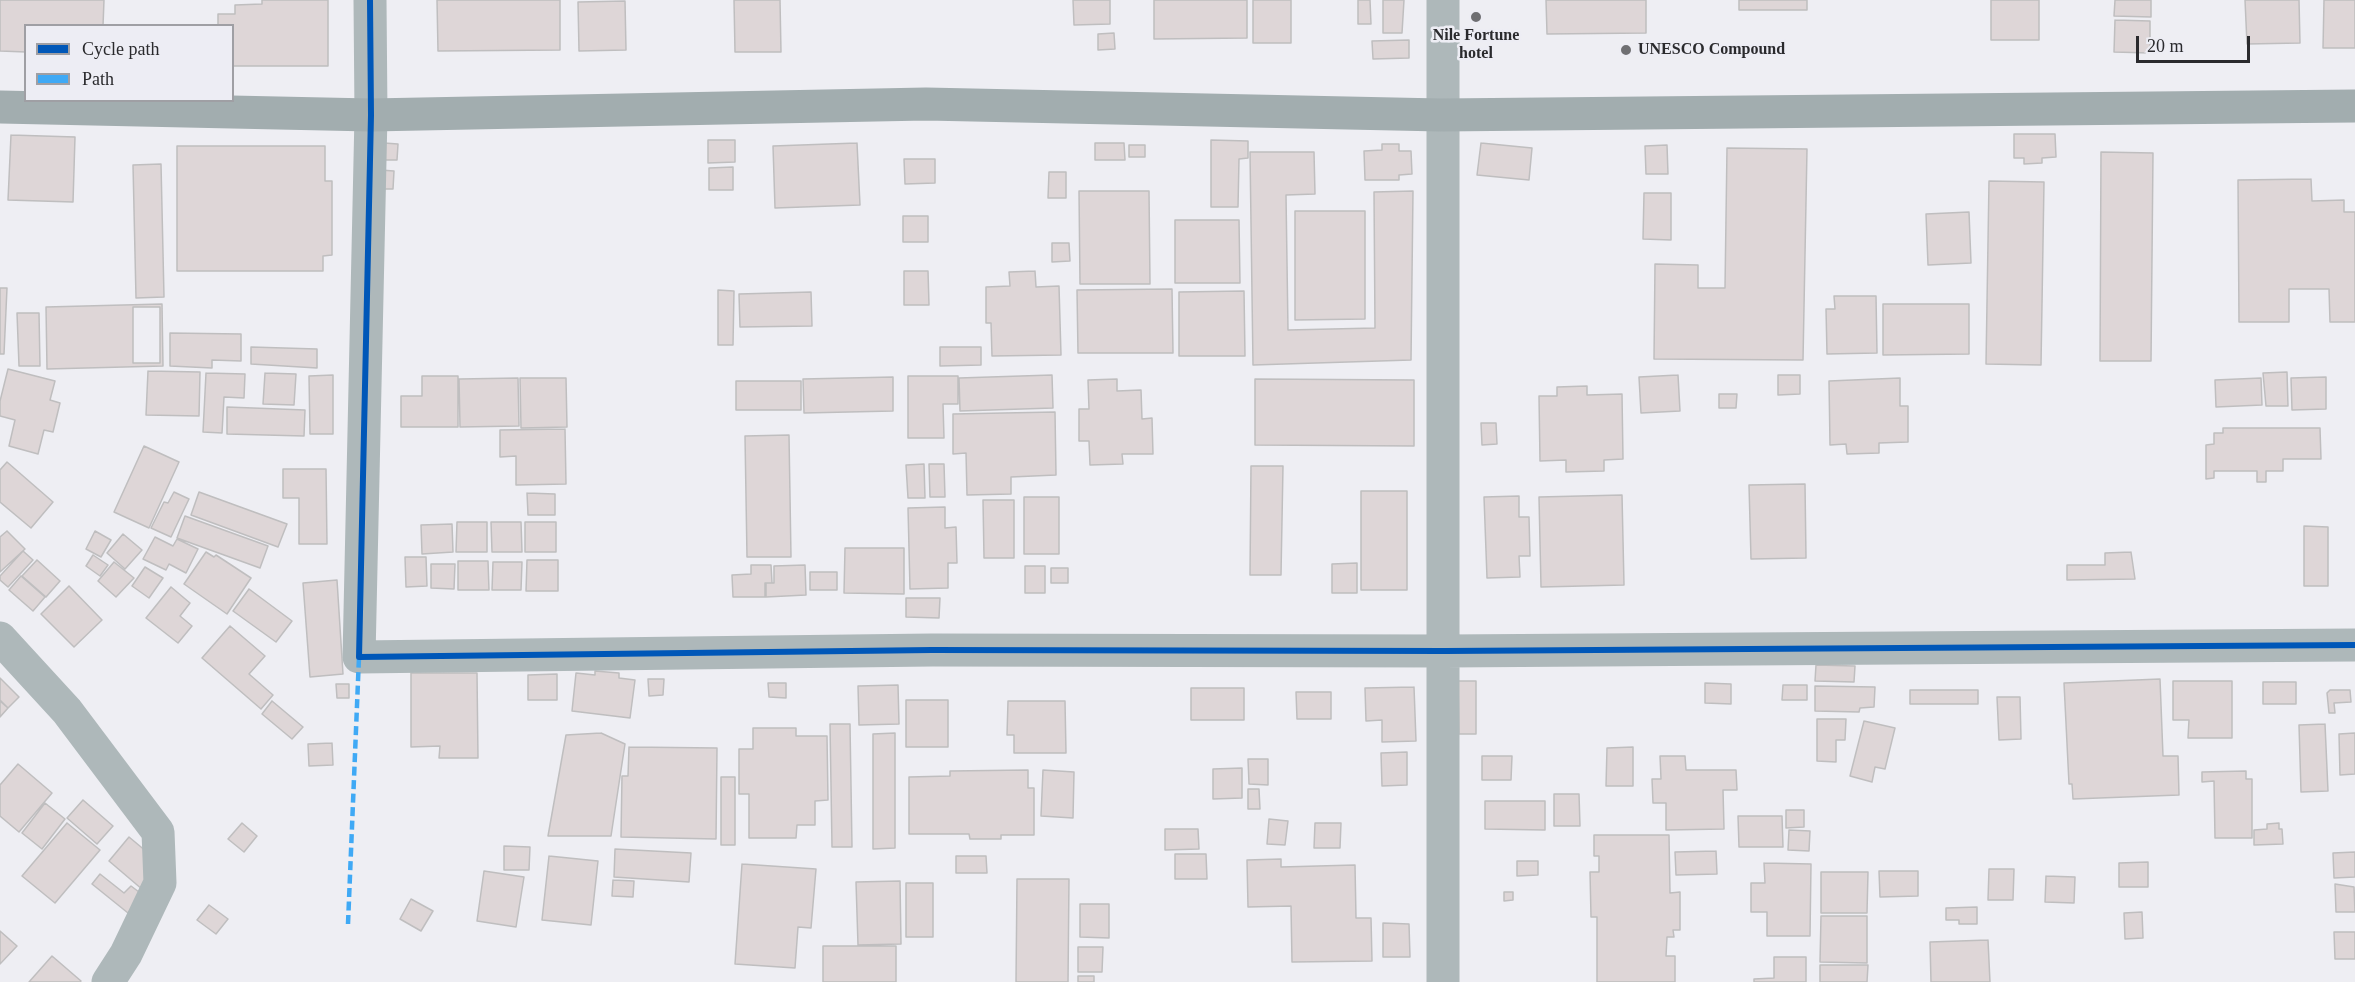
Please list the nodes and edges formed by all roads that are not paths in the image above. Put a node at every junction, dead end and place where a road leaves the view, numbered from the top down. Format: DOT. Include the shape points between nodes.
graph roads {
  1 [pos="370,0"];
  2 [pos="1443,0"];
  3 [pos="2355,106"];
  4 [pos="0,107"];
  5 [pos="371,115"];
  6 [pos="1441,116"];
  7 [pos="0,638"];
  8 [pos="2355,645"];
  9 [pos="1445,651"];
  10 [pos="108,982"];
  11 [pos="1443,982"];
  1 -- 5 [label="street"];
  2 -- 6 [label="street"];
  3 -- 6 [label="street"];
  4 -- 5 [label="street"];
  5 -- 6 [label="street" via="926,104"];
  5 -- 9 [label="street" via="359,657 932,650"];
  6 -- 9 [label="street"];
  7 -- 10 [label="street" via="67,711 158,832 160,883"];
  8 -- 9 [label="street"];
  9 -- 11 [label="street"];
}
